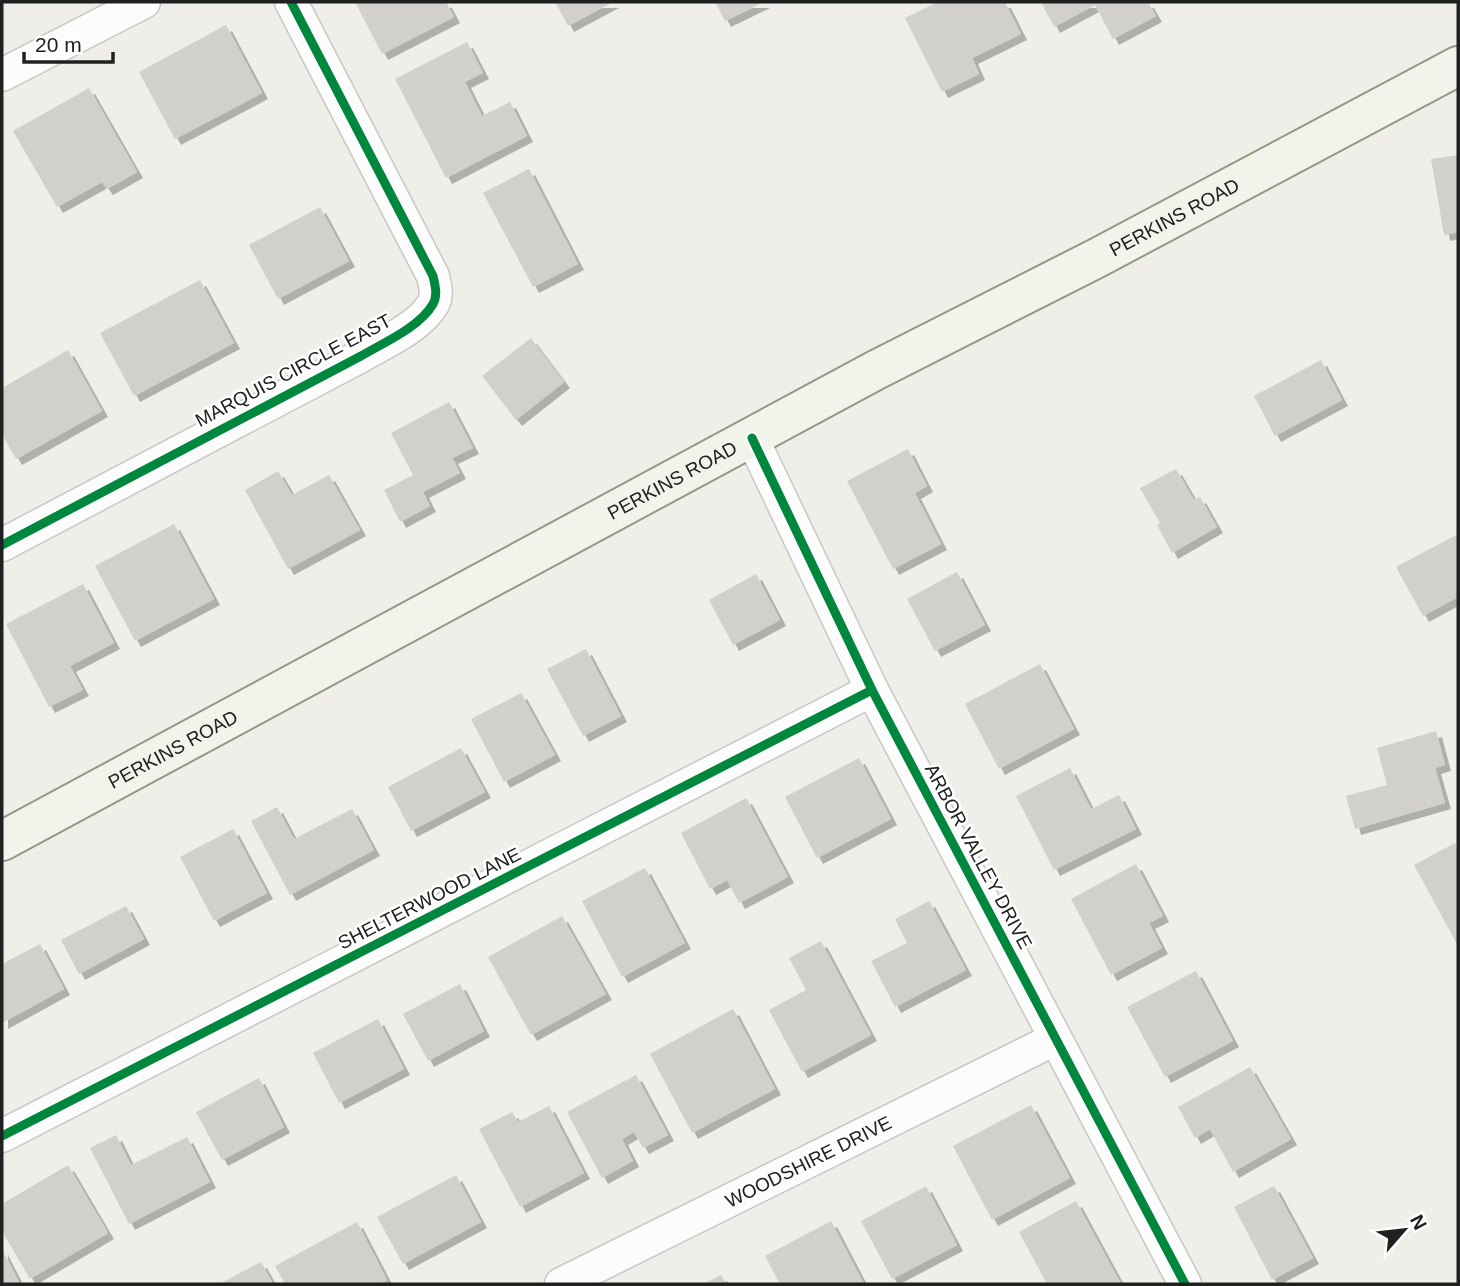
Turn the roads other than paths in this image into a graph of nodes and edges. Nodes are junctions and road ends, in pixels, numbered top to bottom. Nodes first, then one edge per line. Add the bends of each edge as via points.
1 (144, 2) edge
2 (291, 2) edge
3 (1458, 66) edge
4 (2, 75) edge
5 (752, 438) junction
6 (2, 545) edge
7 (872, 690) junction
8 (2, 841) edge
9 (1055, 1039) junction
10 (2, 1136) edge
11 (561, 1284) edge
12 (1185, 1284) edge

1 - 4 street
2 - 6 street, MARQUIS CIRCLE EAST via 433,276 433,303 413,325 361,356
3 - 5 main road, PERKINS ROAD
5 - 7 street, ARBOR VALLEY DRIVE
5 - 8 main road, PERKINS ROAD
7 - 9 street, ARBOR VALLEY DRIVE
7 - 10 street, SHELTERWOOD LANE
9 - 11 street, WOODSHIRE DRIVE
9 - 12 street, ARBOR VALLEY DRIVE

